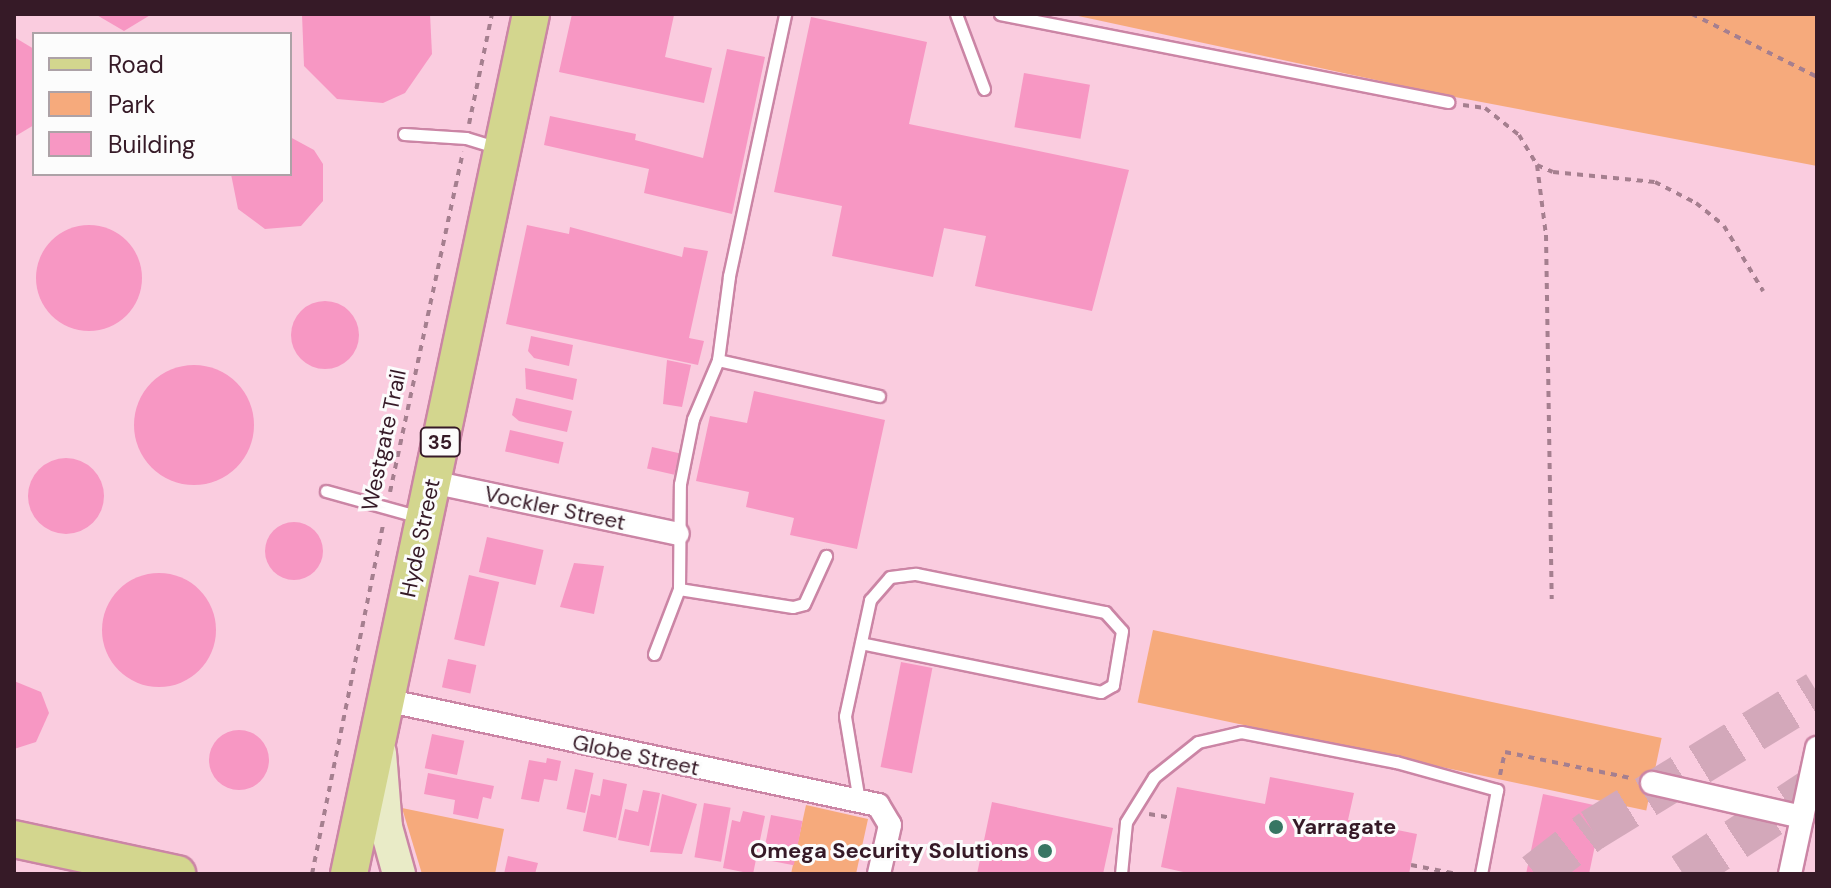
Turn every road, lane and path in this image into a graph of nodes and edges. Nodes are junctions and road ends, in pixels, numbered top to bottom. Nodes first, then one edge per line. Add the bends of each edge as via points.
1 (492, 14) edge
2 (531, 14) edge
3 (785, 14) edge
4 (956, 14) edge
5 (1000, 14) edge
6 (1692, 14) edge
7 (1817, 77) edge
8 (984, 89) dead end
9 (1448, 102) joint
10 (404, 134) dead end
11 (466, 138) junction
12 (502, 150) junction
13 (1537, 165) junction
14 (1763, 291) dead end
15 (718, 360) junction
16 (879, 396) dead end
17 (432, 482) junction
18 (326, 491) dead end
19 (386, 510) junction
20 (424, 517) junction
21 (678, 534) junction
22 (826, 556) dead end
23 (679, 589) junction
24 (1552, 599) dead end
25 (861, 643) junction
26 (654, 654) dead end
27 (382, 717) junction
28 (1817, 748) edge
29 (1652, 783) joint
30 (1497, 790) junction
31 (860, 801) junction
32 (1802, 817) junction
33 (14, 839) edge
34 (1411, 865) dead end
35 (177, 874) edge
36 (312, 874) edge
37 (349, 874) edge
38 (399, 874) edge
39 (879, 874) edge
40 (1121, 874) edge
41 (1457, 874) edge
42 (1481, 874) edge
43 (1790, 874) edge

1 - 11 path, Westgate Trail
2 - 12 main road, Hyde Street / 35
3 - 15 lane via 729,276
4 - 8 lane
5 - 9 lane
6 - 7 path
9 - 13 path via 1485,108 1519,135
10 - 11 lane
11 - 12 lane
11 - 19 path, Westgate Trail
12 - 17 main road, Hyde Street / 35
13 - 14 path via 1553,172 1655,182 1696,203 1724,226
13 - 24 path via 1546,235
15 - 16 lane
15 - 21 lane via 693,419
17 - 20 main road, Hyde Street / 35
17 - 21 street, Vockler Street
18 - 19 lane
19 - 20 lane
19 - 36 path, Westgate Trail
20 - 27 main road, Hyde Street / 35
21 - 23 lane
22 - 23 lane via 804,604 793,607
23 - 26 lane
25 - 25 lane via 1101,692 1113,685 1122,631 1105,612 907,572 874,590
25 - 31 lane via 845,716
27 - 31 street, Globe Street
27 - 37 main road, Hyde Street / 35
27 - 38 main road via 386,827
28 - 32 street
29 - 30 path via 1505,752
29 - 32 street
30 - 40 lane via 1257,734 1213,736 1168,764 1135,802 1122,837
30 - 42 lane
31 - 39 street, Globe Street via 886,811 890,825
32 - 43 street
33 - 35 main road
34 - 41 path

